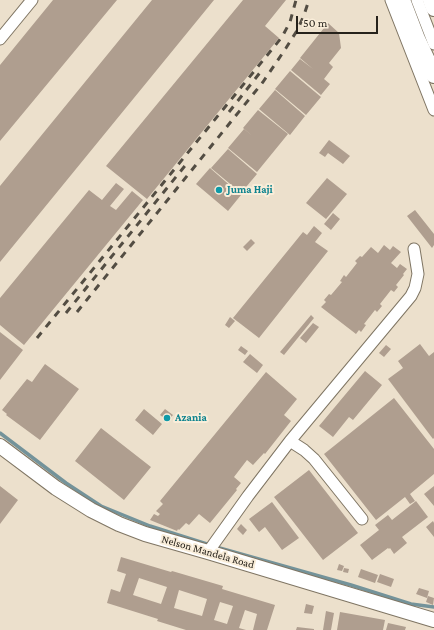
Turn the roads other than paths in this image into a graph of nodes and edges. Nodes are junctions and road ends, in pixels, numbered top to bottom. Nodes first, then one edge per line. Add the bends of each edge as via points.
1 (32, 0) edge
2 (391, 0) edge
3 (402, 0) edge
4 (417, 0) edge
5 (431, 0) edge
6 (434, 8) edge
7 (0, 39) edge
8 (434, 44) edge
9 (434, 75) edge
10 (434, 110) edge
11 (414, 249) dead end
12 (290, 441) junction
13 (0, 446) edge
14 (362, 519) dead end
15 (208, 552) junction
16 (434, 620) edge

1 - 7 street
2 - 10 street
3 - 9 highway
4 - 8 street
5 - 6 highway
11 - 12 street via 418,274 411,296
12 - 14 street via 314,459
12 - 15 street
13 - 15 main road, Nelson Mandela Road via 56,488 91,510 145,534
15 - 16 main road, Nelson Mandela Road

